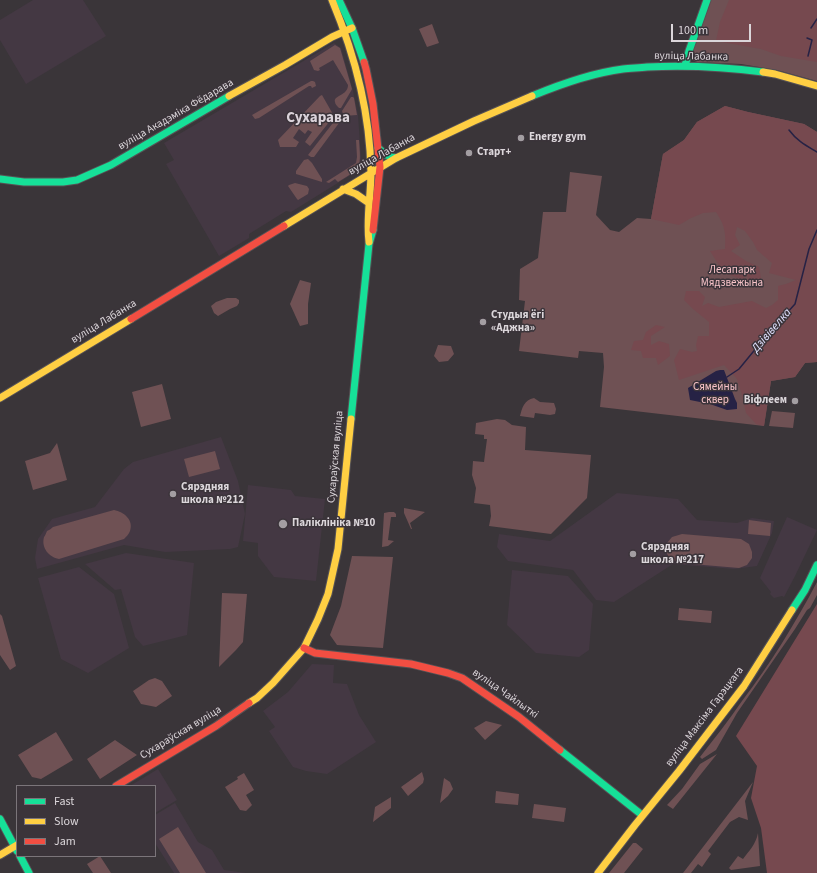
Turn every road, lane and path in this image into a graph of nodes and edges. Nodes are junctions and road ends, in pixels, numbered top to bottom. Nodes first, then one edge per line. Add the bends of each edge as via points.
1 (332, 0) edge
2 (339, 0) edge
3 (707, 0) edge
4 (352, 28) junction
5 (344, 31) junction
6 (685, 66) junction
7 (817, 86) edge
8 (378, 146) junction
9 (396, 158) junction
10 (380, 167) junction
11 (371, 173) junction
12 (0, 179) edge
13 (343, 189) junction
14 (369, 202) junction
15 (369, 244) junction
16 (0, 398) edge
17 (817, 565) edge
18 (304, 648) junction
19 (118, 785) edge
20 (642, 815) junction
21 (0, 819) edge
22 (16, 847) edge
23 (0, 855) edge
24 (21, 857) edge
25 (29, 873) edge
26 (598, 873) edge

1 - 5 main road, Сухараўская вуліца
2 - 4 main road, Сухараўская вуліца
3 - 6 main road
4 - 5 main road, вуліца Акадэміка Фёдарава
4 - 8 main road, Сухараўская вуліца via 371,90
5 - 11 main road, Сухараўская вуліца via 362,92
5 - 12 main road, вуліца Акадэміка Фёдарава via 111,166 77,180 63,182
6 - 7 main road, вуліца Лабанка via 775,74
6 - 9 main road, вуліца Лабанка via 623,69 589,76 545,91
8 - 9 main road via 386,156
8 - 10 main road, Сухараўская вуліца
9 - 10 main road, вуліца Лабанка
10 - 11 main road, вуліца Лабанка
10 - 15 main road, Сухараўская вуліца via 374,226
11 - 13 main road, вуліца Лабанка
11 - 14 main road, Сухараўская вуліца
13 - 14 main road
13 - 16 main road, вуліца Лабанка
14 - 15 main road, Сухараўская вуліца
15 - 18 main road, Сухараўская вуліца via 338,549 326,602
17 - 20 main road, вуліца Максіма Гарэцкага via 805,590 744,686
18 - 19 main road, Сухараўская вуліца via 257,698 216,726
18 - 20 main road, вуліца Чайлыткі via 315,653 411,664 462,678 519,717
20 - 26 main road, вуліца Максіма Гарэцкага
21 - 22 main road
22 - 23 main road
24 - 25 main road

